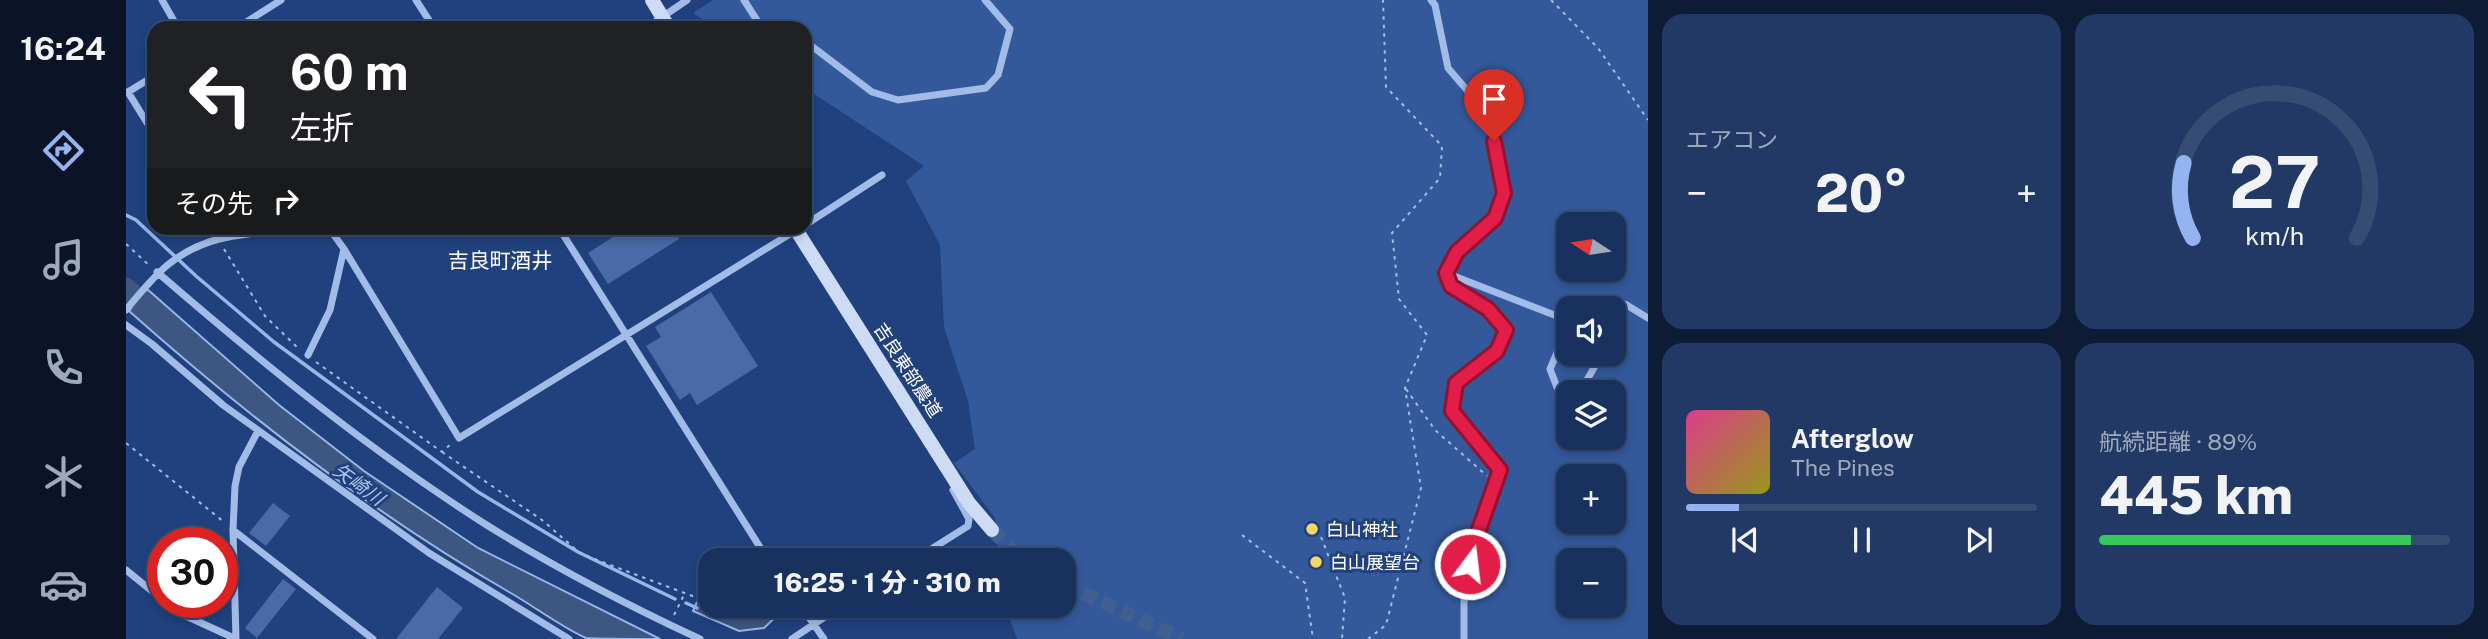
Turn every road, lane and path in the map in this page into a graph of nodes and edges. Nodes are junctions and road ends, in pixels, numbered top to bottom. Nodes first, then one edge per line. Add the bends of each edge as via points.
1 (162, 0) edge
2 (281, 0) edge
3 (416, 0) edge
4 (652, 0) edge
5 (687, 0) edge
6 (744, 0) edge
7 (985, 0) edge
8 (1383, 0) edge
9 (1431, 0) edge
10 (1550, 0) edge
11 (174, 21) edge
12 (247, 21) edge
13 (430, 21) edge
14 (665, 21) edge
15 (668, 21) edge
16 (757, 21) edge
17 (812, 45) edge
18 (147, 80) edge
19 (1648, 120) edge
20 (147, 123) edge
21 (882, 175) dead end
22 (812, 220) edge
23 (216, 235) edge
24 (242, 235) edge
25 (334, 235) edge
26 (563, 235) edge
27 (788, 235) edge
28 (803, 235) edge
29 (219, 239) junction
30 (126, 244) edge
31 (344, 249) junction
32 (157, 272) junction
33 (1446, 273) junction
34 (1626, 305) edge
35 (126, 310) edge
36 (1648, 318) edge
37 (126, 325) edge
38 (626, 334) junction
39 (308, 355) junction
40 (1556, 385) edge
41 (1405, 388) junction
42 (258, 431) junction
43 (459, 438) junction
44 (126, 443) edge
45 (442, 452) junction
46 (951, 473) junction
47 (1497, 485) junction
48 (229, 527) edge
49 (233, 527) edge
50 (992, 530) tunnel mouth
51 (238, 534) edge
52 (1242, 535) dead end
53 (1321, 537) dead end
54 (760, 548) edge
55 (933, 548) edge
56 (126, 570) edge
57 (147, 587) edge
58 (684, 594) junction
59 (698, 595) edge
60 (190, 618) edge
61 (235, 618) edge
62 (811, 618) edge
63 (821, 618) edge
64 (814, 622) junction
65 (670, 625) junction
66 (236, 639) edge
67 (373, 639) edge
68 (569, 639) edge
69 (700, 639) edge
70 (793, 639) edge
71 (824, 639) edge
72 (1313, 639) edge
73 (1342, 639) edge
74 (1368, 639) edge
75 (1464, 639) edge

1 - 11 street
2 - 12 street
3 - 13 street
4 - 14 street
5 - 15 street
6 - 16 street
7 - 17 street via 1010,29 998,75 986,88 898,100 872,92
8 - 41 path via 1386,87 1442,146 1440,178 1392,233 1399,299 1427,335
9 - 33 street via 1448,68 1489,116 1504,193 1495,218 1457,252
10 - 19 path via 1598,48
18 - 20 street via 128,92
21 - 22 street
23 - 29 street
24 - 29 street
25 - 31 street
26 - 38 street
27 - 38 street
28 - 46 street, 吉良東部農道
29 - 32 street via 187,251
29 - 39 path via 265,316
30 - 32 path
31 - 39 street via 330,310
31 - 43 street
32 - 35 street
32 - 65 street via 346,427 474,516
33 - 40 street via 1557,316 1565,334 1550,369
33 - 47 street via 1451,286 1488,309 1506,330 1497,351 1456,383 1452,411 1500,470
34 - 36 street
37 - 42 street
38 - 43 street
38 - 54 street
39 - 45 path
41 - 47 path via 1435,430
41 - 74 path via 1421,488 1386,625
42 - 49 street via 239,467
42 - 68 street via 429,553
43 - 45 path
44 - 48 path
45 - 58 path via 542,520 581,554
46 - 50 street, 吉良東部農道
46 - 55 street via 950,484 969,519 968,526
47 - 75 street via 1476,538 1464,589
51 - 67 street
52 - 72 path via 1306,583
53 - 73 path via 1345,598
56 - 57 street
58 - 59 path
58 - 65 path
60 - 66 street
61 - 66 street
62 - 64 street
63 - 64 street
64 - 70 street
64 - 71 street
65 - 69 street

